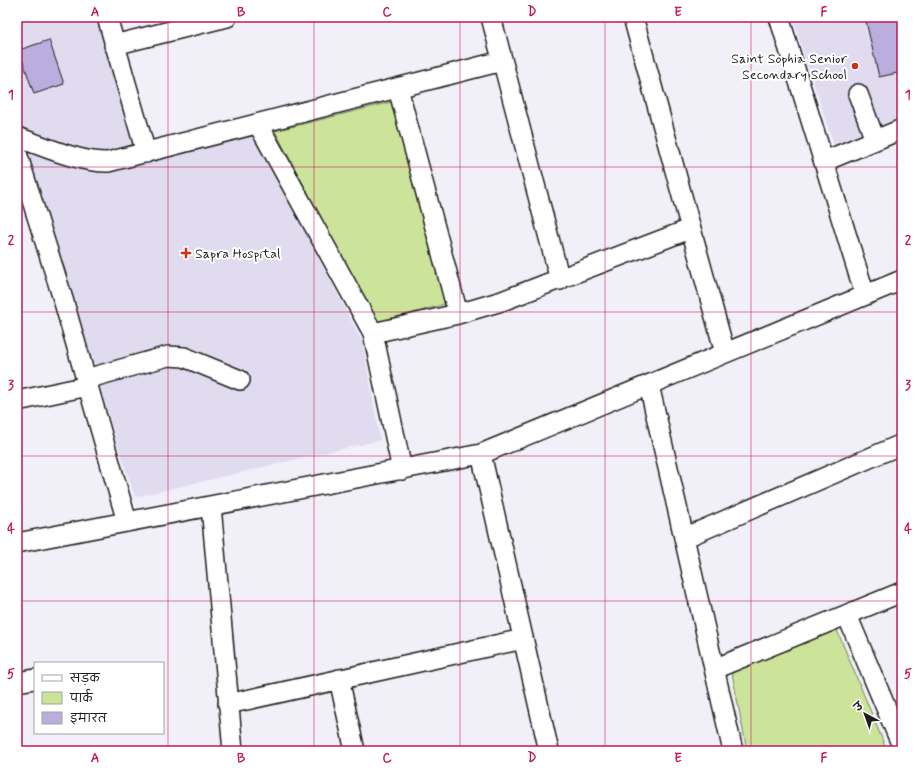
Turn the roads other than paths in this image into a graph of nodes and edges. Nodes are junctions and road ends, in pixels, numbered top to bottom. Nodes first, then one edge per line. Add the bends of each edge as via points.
1 (107, 17) edge
2 (227, 17) edge
3 (491, 17) edge
4 (633, 17) edge
5 (780, 17) edge
6 (114, 45) junction
7 (502, 61) junction
8 (398, 88) junction
9 (858, 94) dead end
10 (258, 124) junction
11 (902, 129) edge
12 (17, 136) edge
13 (875, 140) junction
14 (17, 153) edge
15 (146, 153) junction
16 (825, 161) junction
17 (690, 228) junction
18 (560, 280) junction
19 (902, 280) edge
20 (865, 295) junction
21 (458, 314) junction
22 (373, 333) junction
23 (725, 354) junction
24 (240, 380) dead end
25 (87, 382) junction
26 (650, 385) junction
27 (17, 401) edge
28 (902, 444) edge
29 (481, 454) junction
30 (402, 470) junction
31 (211, 506) junction
32 (127, 522) junction
33 (684, 538) junction
34 (17, 543) edge
35 (902, 592) edge
36 (847, 615) junction
37 (523, 639) junction
38 (714, 669) junction
39 (34, 679) edge
40 (339, 680) junction
41 (17, 682) edge
42 (228, 704) junction
43 (902, 746) edge
44 (233, 751) edge
45 (356, 751) edge
46 (549, 751) edge
47 (733, 751) edge

1 - 6 street
2 - 6 street
3 - 7 street
4 - 17 street
5 - 16 street
6 - 15 street
7 - 8 street
7 - 18 street
8 - 10 street
8 - 21 street
9 - 13 street
10 - 15 street
10 - 22 street
11 - 13 street
12 - 15 street via 93,162 108,162
13 - 16 street
14 - 25 street
16 - 20 street
17 - 18 street
17 - 23 street
18 - 21 street
19 - 20 street
20 - 23 street
21 - 22 street
22 - 30 street
23 - 26 street
24 - 25 street via 184,357 168,356
25 - 27 street
25 - 32 street
26 - 29 street
26 - 33 street
28 - 33 street
29 - 30 street
29 - 37 street
30 - 31 street
31 - 32 street
31 - 42 street
32 - 34 street
33 - 38 street
35 - 36 street
36 - 38 street
36 - 43 street
37 - 40 street
37 - 46 street
38 - 47 street
39 - 41 street
40 - 42 street
40 - 45 street
42 - 44 street

